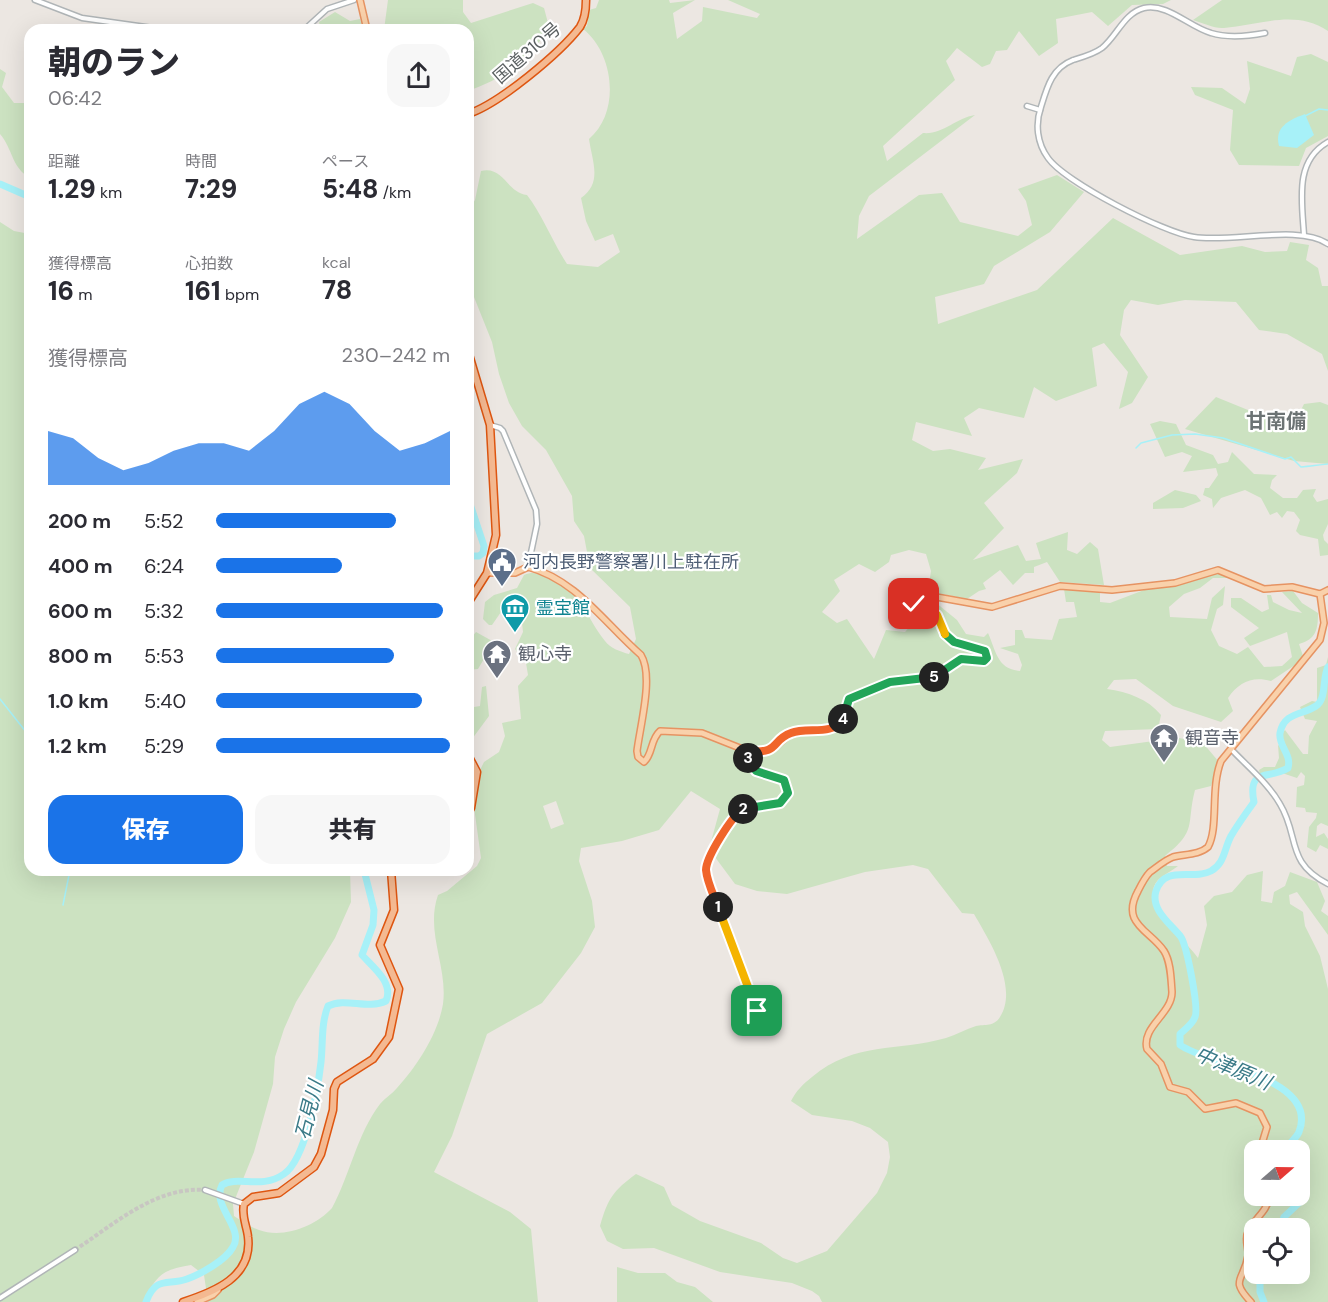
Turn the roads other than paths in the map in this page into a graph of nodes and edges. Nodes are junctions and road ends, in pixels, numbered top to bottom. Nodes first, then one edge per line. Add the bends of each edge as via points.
1 (35, 0) edge
2 (354, 0) edge
3 (360, 0) edge
4 (586, 0) edge
5 (124, 24) edge
6 (311, 24) edge
7 (366, 24) edge
8 (1265, 33) dead end
9 (1028, 106) dead end
10 (1040, 110) junction
11 (474, 112) edge
12 (1328, 142) edge
13 (1304, 235) junction
14 (1328, 244) edge
15 (474, 371) edge
16 (490, 425) junction
17 (528, 567) junction
18 (487, 573) junction
19 (1328, 590) edge
20 (474, 594) edge
21 (1320, 594) junction
22 (1231, 749) junction
23 (750, 751) junction
24 (474, 767) edge
25 (474, 790) edge
26 (391, 876) edge
27 (1328, 884) edge
28 (764, 1030) dead end
29 (1263, 1140) edge
30 (206, 1190) tunnel mouth
31 (244, 1204) junction
32 (1266, 1206) edge
33 (75, 1250) tunnel mouth
34 (218, 1290) junction
35 (0, 1298) edge
36 (183, 1302) edge
37 (197, 1302) edge
38 (1251, 1302) edge

1 - 5 street via 82,18
2 - 6 street via 327,9
3 - 7 main road
4 - 11 highway, 国道310号 via 582,25 571,36 504,93
8 - 10 street via 1214,34 1162,9 1140,9 1128,17 1102,48 1057,70
9 - 10 street
10 - 13 street via 1038,137 1053,164 1153,225 1206,239
12 - 13 street via 1311,156 1303,172
13 - 14 street
15 - 16 highway
16 - 17 street via 503,431 536,510
16 - 18 highway via 496,535
17 - 18 main road via 515,573
17 - 23 main road via 548,573 575,591 646,662 648,678 637,751 640,761 647,760 653,739 665,730 714,736
18 - 20 highway
19 - 21 main road
21 - 22 main road via 1324,623 1320,640
21 - 23 main road via 1292,586 1264,589 1218,570 1175,583 1112,590 1060,586 992,607 920,594 914,600 916,609 937,615 949,639 982,650 987,658 964,658 931,678 898,681 864,691 849,699 843,719 835,728 791,733 770,750
22 - 27 street via 1281,806 1297,856 1308,870
22 - 29 main road via 1215,777 1208,847 1169,859 1149,873 1133,899 1132,908 1138,926 1164,951 1169,966 1172,997 1146,1037 1147,1049 1161,1064 1170,1087 1188,1092 1205,1109 1236,1103 1260,1113 1268,1127
23 - 28 street via 752,768 784,780 788,795 780,803 752,806 737,813 710,857 706,871
24 - 25 highway
26 - 31 highway via 394,910 380,945 399,989 389,1036 373,1059 337,1082 333,1110 314,1167 279,1193 253,1197
30 - 31 street
31 - 34 highway via 247,1252 234,1278
32 - 38 main road via 1248,1231 1248,1254 1238,1279 1239,1288
33 - 35 street
34 - 36 highway
34 - 37 main road

